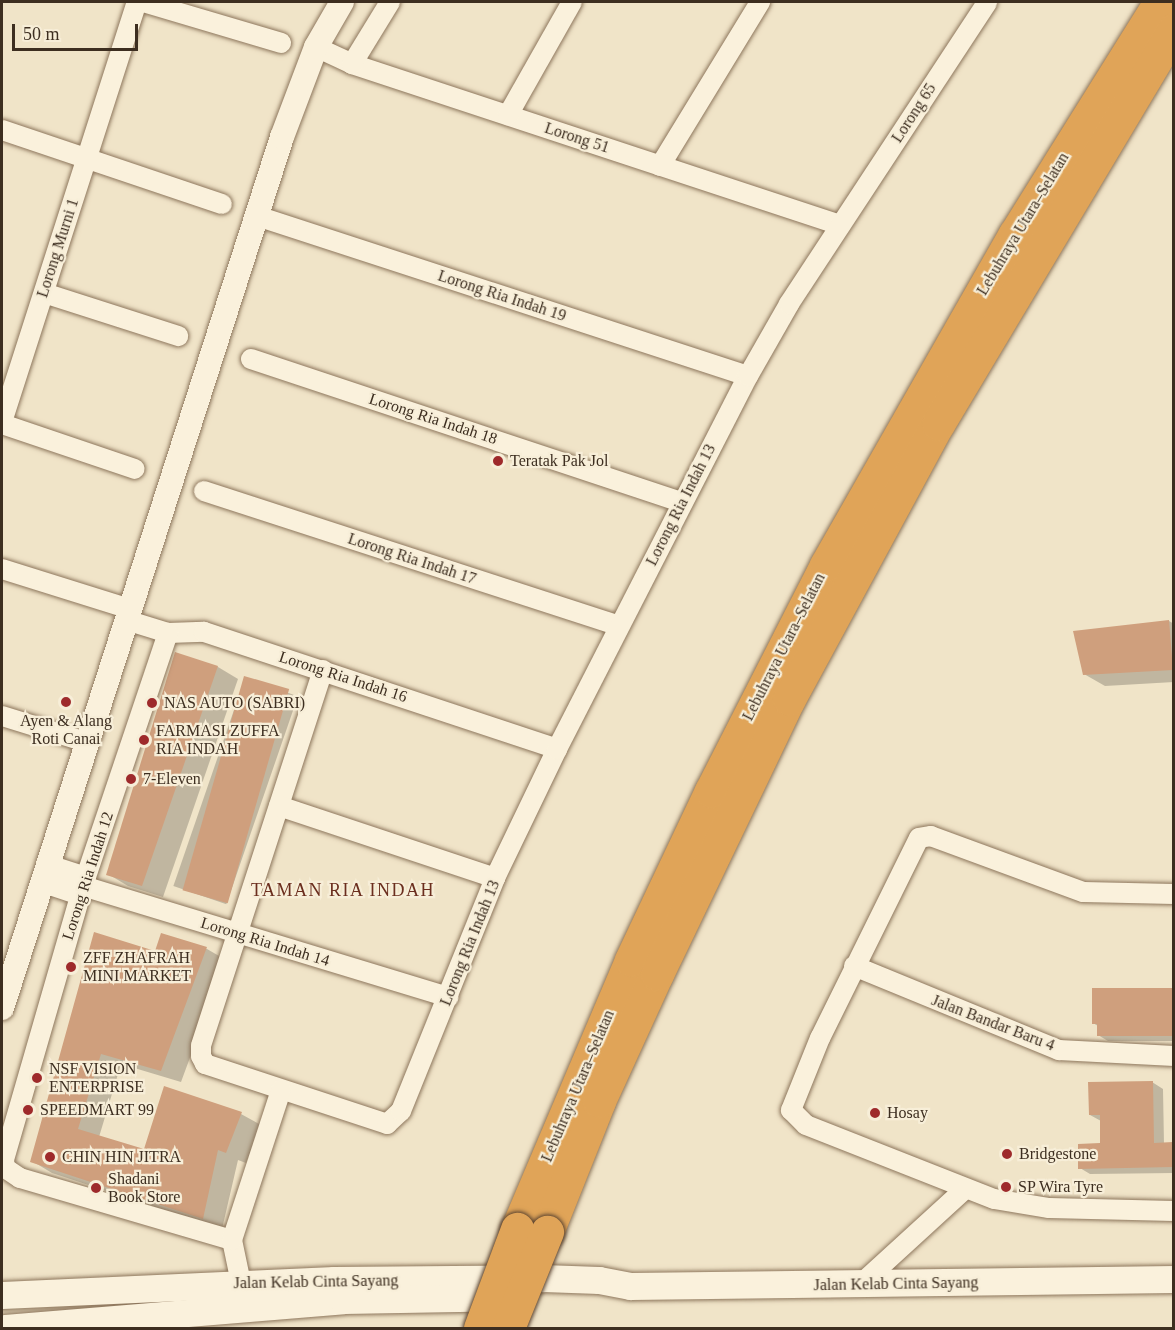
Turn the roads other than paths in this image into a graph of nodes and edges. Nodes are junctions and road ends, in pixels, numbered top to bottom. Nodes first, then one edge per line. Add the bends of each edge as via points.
1 (137, 2) edge
2 (143, 2) edge
3 (342, 2) edge
4 (390, 2) edge
5 (573, 2) edge
6 (760, 2) edge
7 (987, 2) edge
8 (1160, 2) edge
9 (1173, 29) edge
10 (281, 43) dead end
11 (316, 46) junction
12 (352, 64) junction
13 (508, 115) junction
14 (2, 129) edge
15 (86, 159) junction
16 (660, 166) junction
17 (222, 204) dead end
18 (257, 216) junction
19 (840, 225) junction
20 (44, 293) junction
21 (178, 336) dead end
22 (251, 359) dead end
23 (748, 376) junction
24 (2, 423) edge
25 (135, 469) dead end
26 (204, 491) dead end
27 (682, 502) junction
28 (2, 569) edge
29 (128, 614) junction
30 (619, 626) junction
31 (168, 633) junction
32 (323, 670) junction
33 (2, 716) edge
34 (86, 742) junction
35 (557, 749) junction
36 (279, 806) junction
37 (43, 873) junction
38 (495, 878) junction
39 (83, 886) junction
40 (1173, 894) edge
41 (237, 934) junction
42 (854, 966) junction
43 (448, 997) junction
44 (2, 1008) edge
45 (1173, 1056) edge
46 (280, 1090) junction
47 (965, 1189) junction
48 (1173, 1211) edge
49 (532, 1230) junction
50 (232, 1240) junction
51 (1170, 1281) edge
52 (241, 1283) junction
53 (861, 1284) junction
54 (630, 1286) junction
55 (155, 1287) junction
56 (6, 1293) edge
57 (155, 1322) edge
58 (5, 1329) edge
59 (480, 1329) edge
60 (508, 1329) edge

1 - 15 street, Lorong Murni 1
2 - 10 street
3 - 11 street
4 - 12 street
5 - 13 street
6 - 16 street
7 - 19 street, Lorong 65
8 - 49 highway, Lebuhraya Utara–Selatan via 928,383 768,676 631,960
9 - 49 highway, Lebuhraya Utara–Selatan via 938,424 789,699 599,1101
11 - 12 street, Lorong 51
11 - 18 street
12 - 13 street, Lorong 51
13 - 16 street, Lorong 51
14 - 15 street
15 - 17 street
15 - 20 street, Lorong Murni 1
16 - 19 street, Lorong 51
18 - 23 street, Lorong Ria Indah 19
18 - 29 street
19 - 23 street, Lorong Ria Indah 13
20 - 21 street
20 - 24 street, Lorong Murni 1
22 - 27 street, Lorong Ria Indah 18
23 - 27 street, Lorong Ria Indah 13
24 - 25 street
26 - 30 street, Lorong Ria Indah 17
27 - 30 street, Lorong Ria Indah 13
28 - 29 street, Lorong Ria Indah 16
29 - 31 street, Lorong Ria Indah 16
29 - 34 street
30 - 35 street, Lorong Ria Indah 13
31 - 32 street, Lorong Ria Indah 16 via 204,633
31 - 39 street, Lorong Ria Indah 12
32 - 35 street, Lorong Ria Indah 16
32 - 36 street, Lorong Ria Indah 13
33 - 34 street
34 - 37 street
35 - 38 street, Lorong Ria Indah 13
36 - 38 street
36 - 41 street, Lorong Ria Indah 13
37 - 39 street, Lorong Ria Indah 14
37 - 44 street
38 - 43 street, Lorong Ria Indah 13
39 - 41 street, Lorong Ria Indah 14
39 - 50 street, Lorong Ria Indah 12 via 4,1149 5,1168 20,1178
40 - 42 street via 1083,892 931,836 919,838
41 - 43 street, Lorong Ria Indah 14
41 - 46 street, Lorong Ria Indah 13 via 201,1056 205,1064
42 - 45 street, Jalan Bandar Baru 4 via 1059,1050
42 - 47 street via 794,1099 794,1117
43 - 46 street, Lorong Ria Indah 13 via 401,1111 392,1122 378,1123
46 - 50 street
47 - 48 street via 1023,1206
47 - 53 street
49 - 59 highway, Lebuhraya Utara–Selatan, bridge
49 - 60 highway, Lebuhraya Utara–Selatan, bridge
50 - 52 street
51 - 53 main road, Jalan Kelab Cinta Sayang
52 - 54 main road, Jalan Kelab Cinta Sayang via 543,1278 599,1280
52 - 55 main road, Jalan Kelab Cinta Sayang
53 - 54 main road, Jalan Kelab Cinta Sayang
54 - 57 main road, Jalan Kelab Cinta Sayang via 601,1293 344,1300
55 - 56 main road, Jalan Kelab Cinta Sayang
55 - 57 street
57 - 58 main road, Jalan Kelab Cinta Sayang

